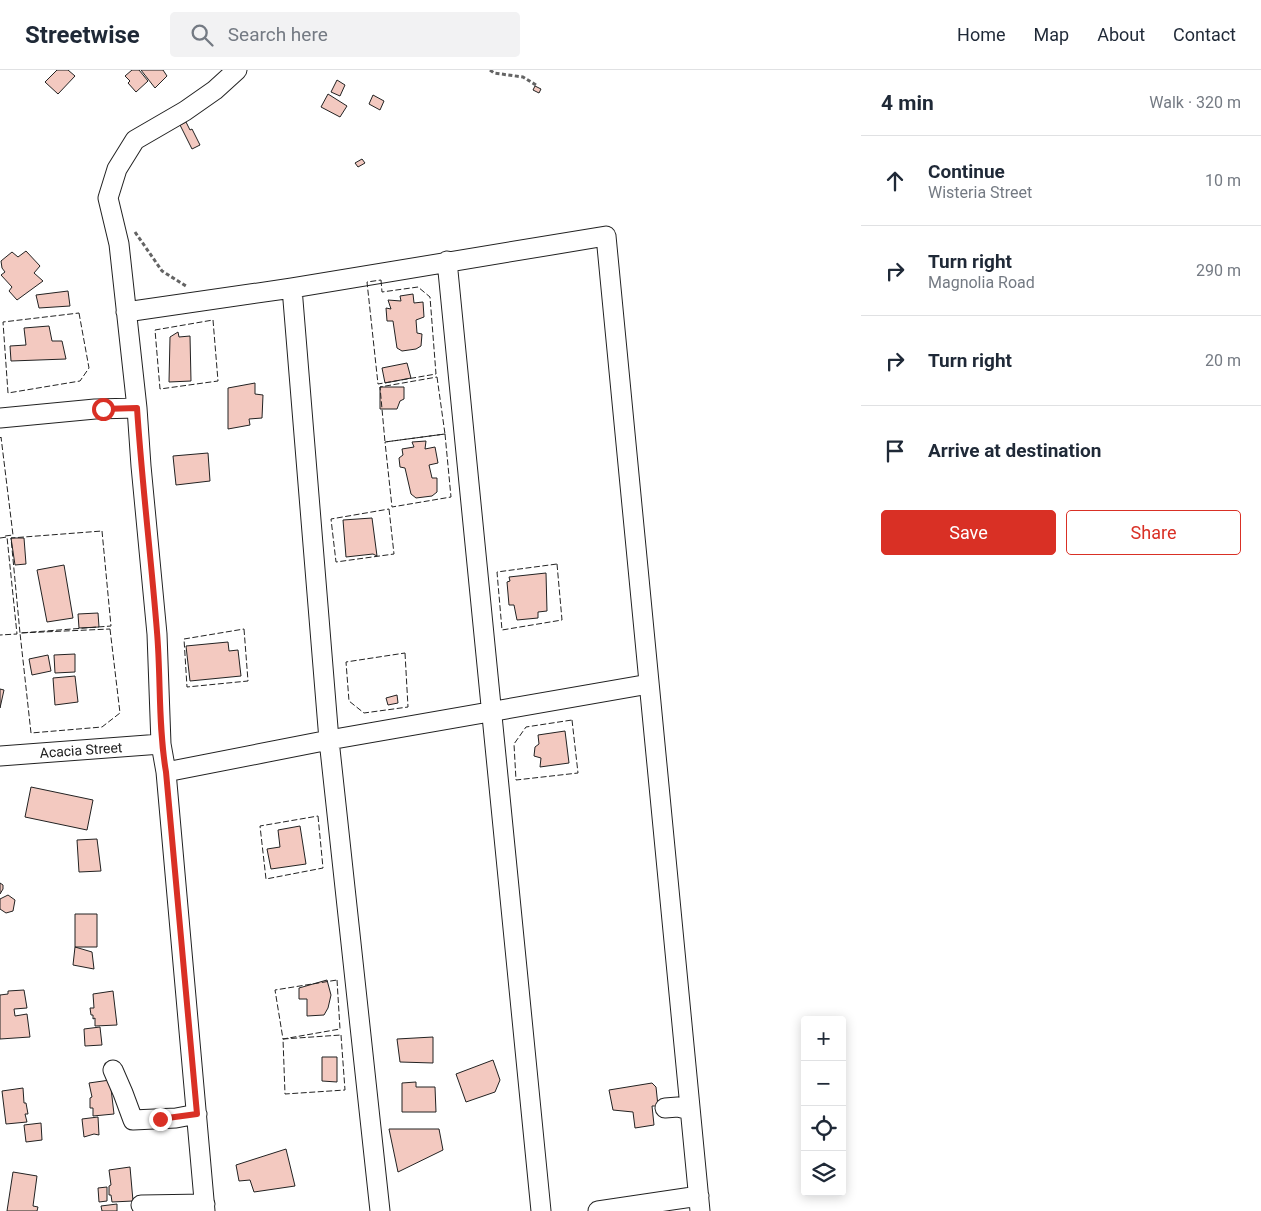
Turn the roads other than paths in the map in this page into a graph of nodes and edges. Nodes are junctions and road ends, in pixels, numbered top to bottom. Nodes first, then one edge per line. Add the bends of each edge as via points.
1 (237, 70) edge
2 (447, 261) junction
3 (292, 288) junction
4 (126, 312) junction
5 (137, 408) junction
6 (0, 418) edge
7 (649, 684) junction
8 (490, 712) junction
9 (329, 740) junction
10 (161, 744) junction
11 (0, 756) edge
12 (166, 772) junction
13 (113, 1070) dead end
14 (665, 1108) dead end
15 (690, 1110) junction
16 (197, 1114) junction
17 (699, 1204) edge
18 (141, 1205) dead end
19 (205, 1208) edge
20 (380, 1211) edge
21 (540, 1211) edge
22 (598, 1211) edge

1 - 4 street via 185,111 135,140 117,169 108,198 119,244
2 - 3 street
2 - 7 street via 606,236
2 - 8 street
3 - 4 street
3 - 9 street
4 - 5 street
5 - 6 street
5 - 10 street via 157,634
7 - 8 street
7 - 15 street
8 - 9 street
8 - 21 street
9 - 12 street
9 - 20 street
10 - 11 street, Acacia Street
10 - 12 street
12 - 16 street
13 - 16 street via 132,1120
14 - 15 street
15 - 17 street
16 - 19 street
17 - 22 street
18 - 19 street

